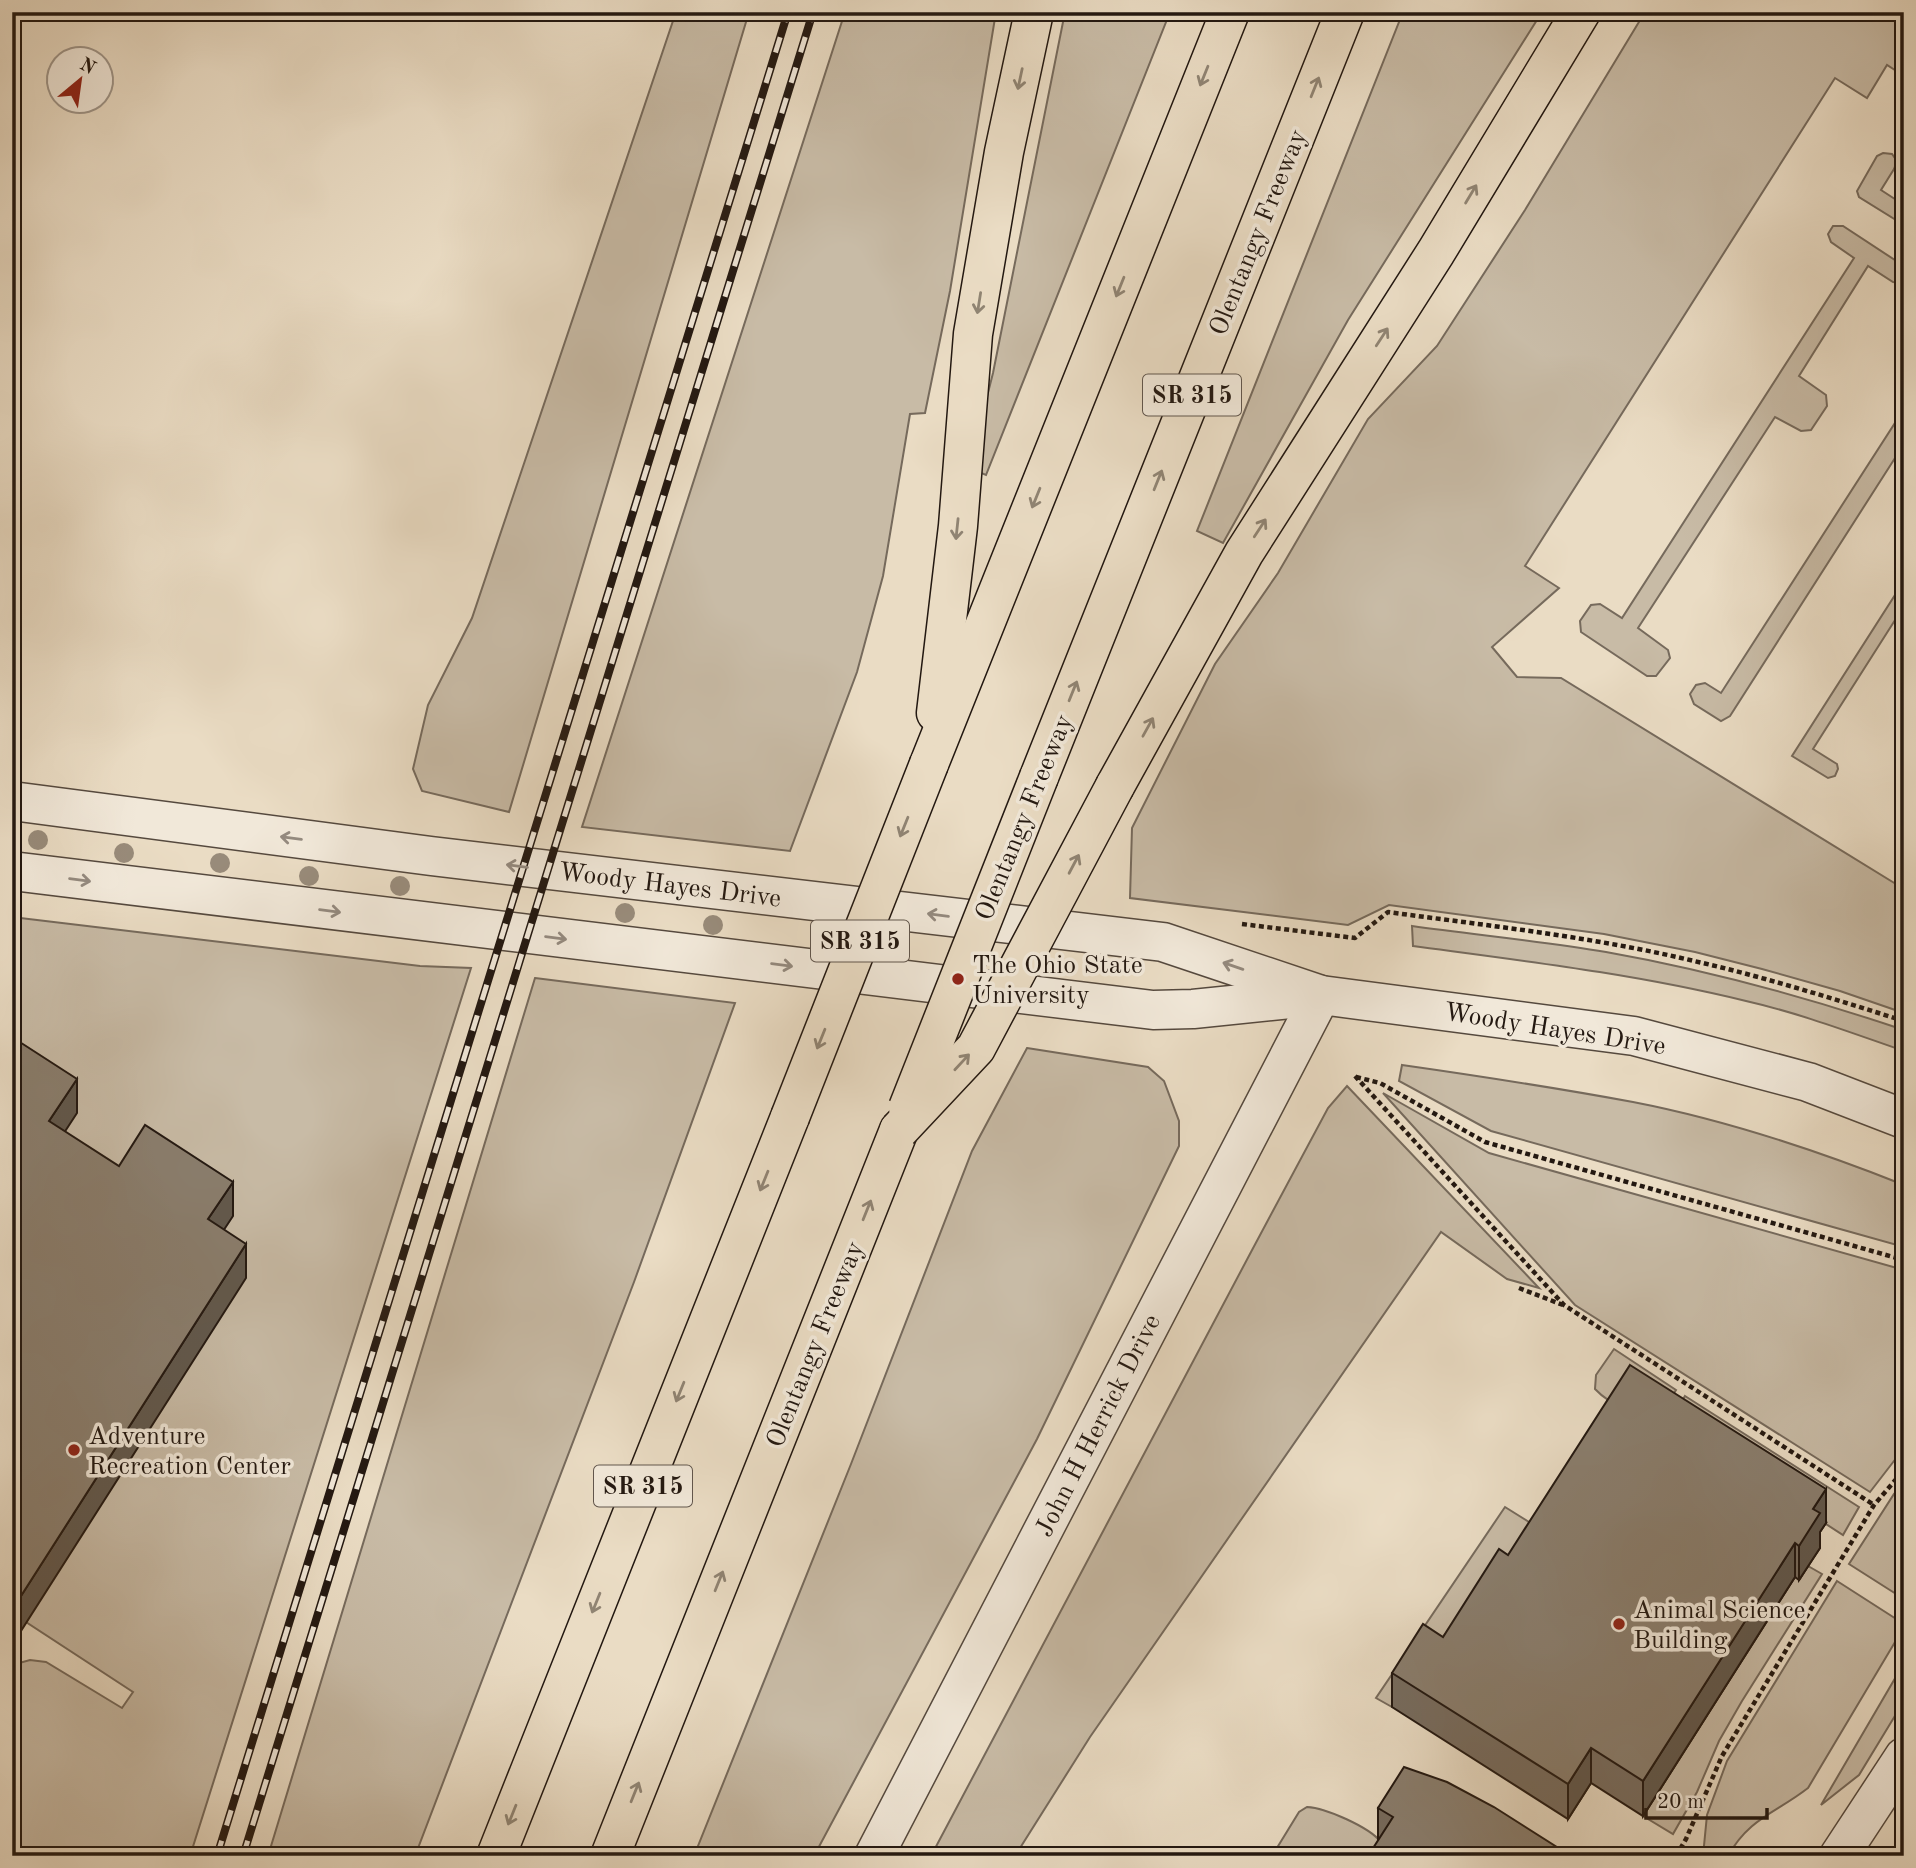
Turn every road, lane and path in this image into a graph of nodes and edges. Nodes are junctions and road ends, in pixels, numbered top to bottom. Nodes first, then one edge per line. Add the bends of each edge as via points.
1 (1034, 12) edge
2 (1230, 12) edge
3 (1345, 12) edge
4 (1581, 12) edge
5 (929, 764) junction
6 (12, 801) edge
7 (12, 871) edge
8 (1321, 995) junction
9 (1904, 1119) edge
10 (899, 1130) junction
11 (1904, 1260) edge
12 (1519, 1288) dead end
13 (1564, 1305) junction
14 (1904, 1470) edge
15 (1874, 1505) junction
16 (1904, 1757) edge
17 (496, 1856) edge
18 (610, 1856) edge
19 (874, 1856) edge
20 (1676, 1856) edge
21 (1839, 1856) edge

1 -> 5 highway via 973,334 958,526
2 -> 5 highway, SR 315
10 -> 3 highway, Olentangy Freeway / SR 315, bridge
10 -> 4 highway, bridge via 976,1048 1244,552 1436,252
5 -> 17 highway, SR 315, bridge
8 -> 6 street, Woody Hayes Drive via 1163,942 431,856
7 -> 8 street, Woody Hayes Drive via 1153,1010
8 - 9 street, Woody Hayes Drive via 1634,1036 1808,1082
8 - 19 street, John H Herrick Drive
18 -> 10 highway, Olentangy Freeway / SR 315
11 - 13 path via 1485,1142 1380,1083 1355,1076
12 - 13 path
13 - 15 path
14 - 15 path
15 - 20 path via 1722,1756
16 - 21 street

